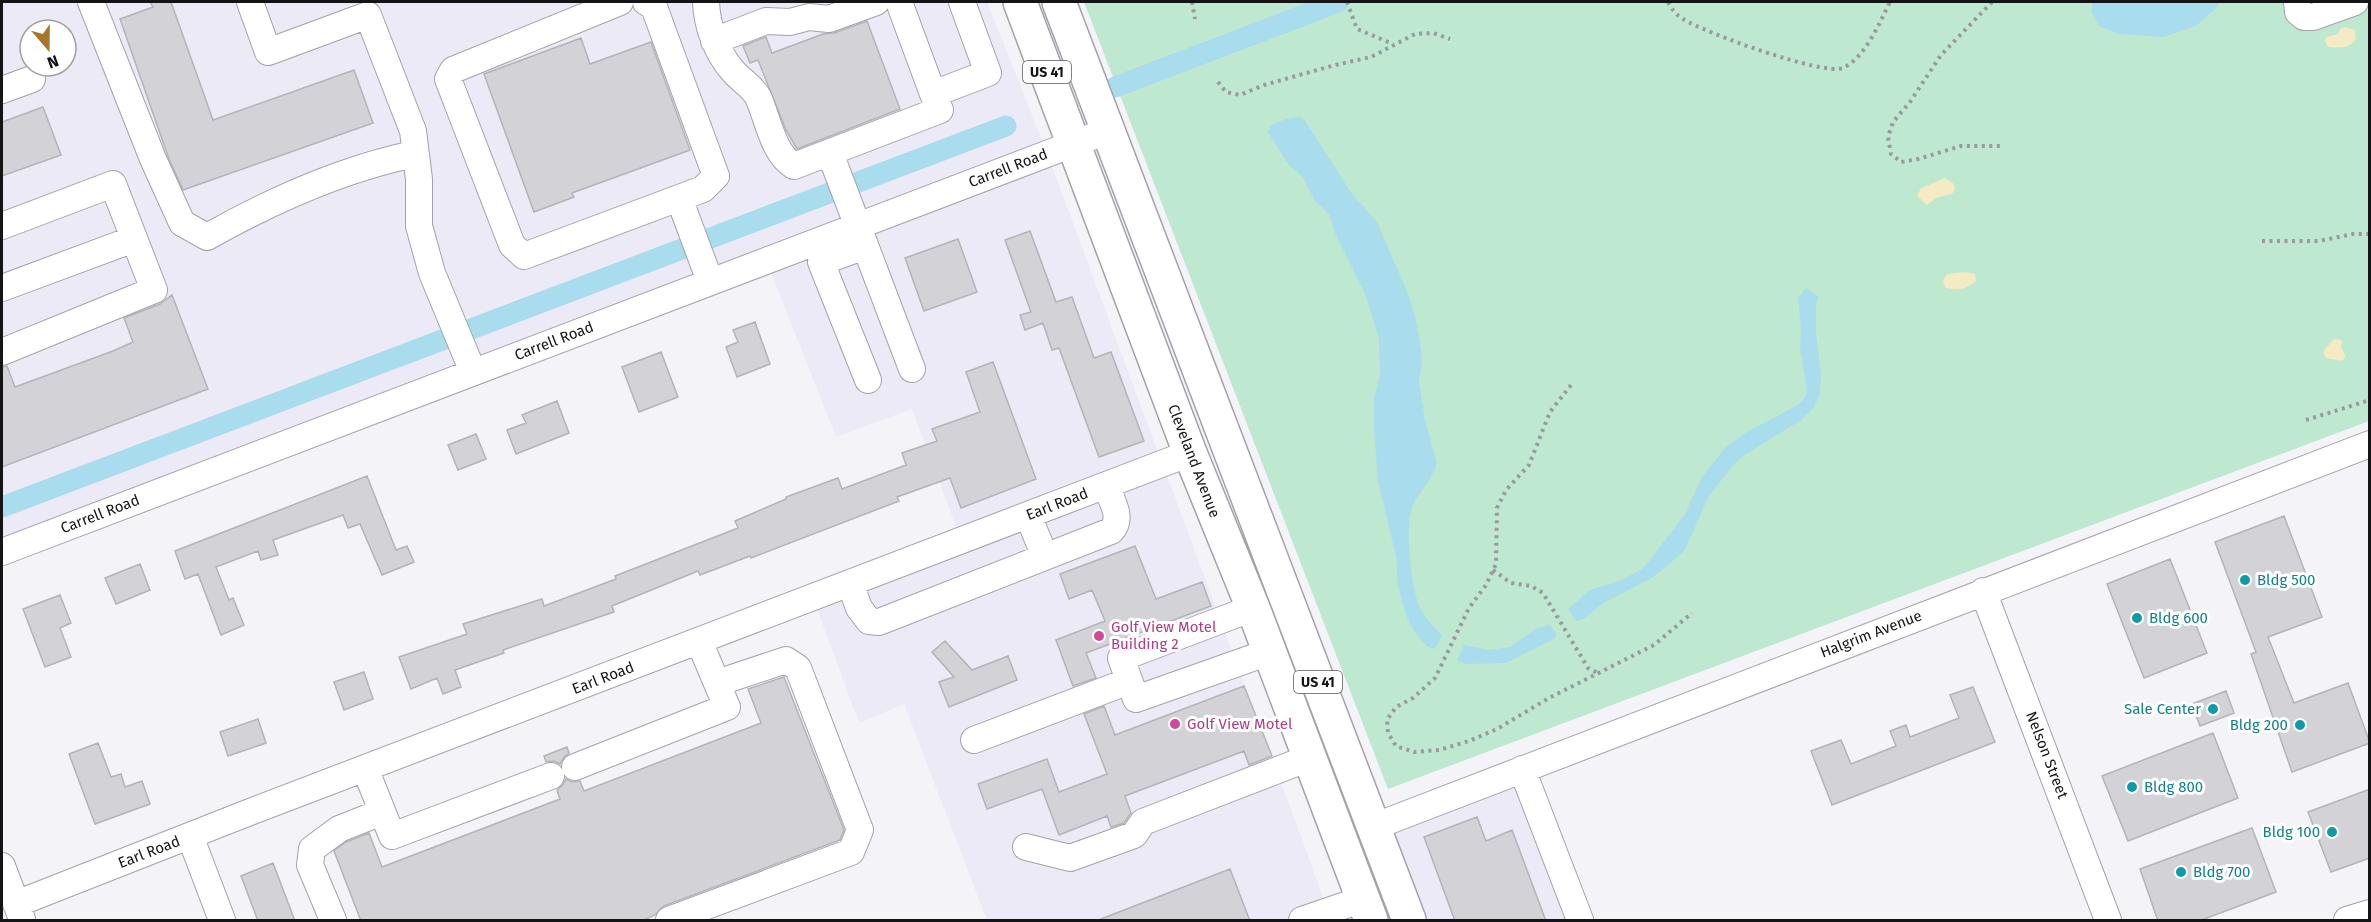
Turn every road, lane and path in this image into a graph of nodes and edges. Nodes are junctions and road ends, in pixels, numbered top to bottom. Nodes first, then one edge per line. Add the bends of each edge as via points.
1 (91, 2) edge
2 (250, 2) edge
3 (620, 2) edge
4 (706, 2) edge
5 (876, 2) edge
6 (899, 2) edge
7 (962, 2) edge
8 (1020, 2) edge
9 (1059, 2) edge
10 (1192, 2) edge
11 (1347, 2) edge
12 (1668, 2) edge
13 (1890, 2) edge
14 (1992, 2) edge
15 (2297, 2) edge
16 (2355, 2) edge
17 (650, 4) edge
18 (1195, 19) dead end
19 (1450, 39) dead end
20 (714, 41) junction
21 (1394, 44) junction
22 (32, 79) dead end
23 (1218, 82) dead end
24 (2, 90) edge
25 (933, 94) junction
26 (1107, 131) junction
27 (1074, 143) junction
28 (2003, 146) dead end
29 (830, 153) junction
30 (414, 154) junction
31 (679, 198) junction
32 (2, 226) edge
33 (2370, 234) edge
34 (861, 236) junction
35 (134, 239) junction
36 (2262, 241) dead end
37 (708, 274) junction
38 (2, 288) edge
39 (2, 352) edge
40 (912, 369) dead end
41 (473, 372) junction
42 (868, 380) dead end
43 (1571, 385) dead end
44 (2370, 400) edge
45 (2306, 420) dead end
46 (2370, 444) edge
47 (1190, 453) junction
48 (1106, 486) junction
49 (1028, 515) junction
50 (2, 552) edge
51 (1045, 558) junction
52 (1493, 570) junction
53 (850, 583) junction
54 (1983, 591) junction
55 (1253, 608) junction
56 (1692, 613) dead end
57 (699, 641) junction
58 (1269, 652) junction
59 (1599, 673) junction
60 (1129, 681) junction
61 (717, 682) junction
62 (974, 740) dead end
63 (1309, 758) junction
64 (365, 768) junction
65 (1522, 769) junction
66 (382, 812) junction
67 (1373, 826) junction
68 (190, 836) junction
69 (1026, 847) dead end
70 (2, 866) edge
71 (1367, 910) edge
72 (19, 912) edge
73 (2370, 913) edge
74 (222, 921) edge
75 (333, 921) edge
76 (669, 921) edge
77 (1302, 921) edge
78 (1409, 921) edge
79 (1580, 921) edge
80 (2108, 921) edge
81 (2347, 921) edge

1 - 30 street via 182,223 207,237 321,182
2 - 30 street via 268,52 368,15 413,131
3 - 31 street via 453,70 448,79 512,245 524,256
4 - 20 street
5 - 20 street via 829,19 766,21
6 - 25 street
7 - 25 street via 988,74
8 - 27 main road, Cleveland Avenue / US 41
9 - 26 main road, US 41
10 - 18 path
11 - 21 path via 1357,29
12 - 13 path via 1683,19 1736,41 1820,68 1841,69 1853,62 1868,42
14 - 28 path via 1941,55 1893,122 1888,137 1891,154 1901,162 1961,146
15 - 16 street via 2298,12 2313,17
17 - 31 street via 716,176 703,189
19 - 21 path via 1433,33 1415,34
20 - 29 street via 733,71 757,95 784,160 794,166
21 - 23 path via 1371,57 1240,94 1226,92
22 - 24 street
25 - 29 street via 940,110
26 - 27 street, Carrell Road
26 - 67 main road, US 41
27 - 34 street, Carrell Road
27 - 47 main road, Cleveland Avenue / US 41
29 - 34 street
30 - 41 street via 419,179 418,226 432,273
31 - 37 street
32 - 35 street via 113,184
33 - 36 path via 2319,241
34 - 37 street, Carrell Road
34 - 40 street
34 - 42 street via 821,262
35 - 38 street
35 - 39 street via 154,290
37 - 41 street, Carrell Road
41 - 50 street, Carrell Road
43 - 52 path via 1550,412 1528,465 1506,490 1497,508
44 - 45 path
46 - 54 street, Halgrim Avenue
47 - 48 street, Earl Road
47 - 55 main road, Cleveland Avenue / US 41
48 - 49 street, Earl Road
48 - 51 street via 1117,525
49 - 51 street
49 - 53 street, Earl Road
51 - 53 street via 879,621 869,621 859,608
52 - 59 path via 1511,583 1531,586 1543,593 1588,668
52 - 59 path via 1468,608 1435,678 1396,707 1387,720 1388,733 1396,746 1414,752 1469,741
53 - 57 street, Earl Road
54 - 65 street, Halgrim Avenue
54 - 80 street, Nelson Street
55 - 58 main road, Cleveland Avenue / US 41
55 - 60 street via 1121,658
56 - 59 path via 1654,645
57 - 61 street
57 - 64 street, Earl Road
58 - 60 street via 1136,699
58 - 63 main road, Cleveland Avenue / US 41
60 - 62 street
61 - 66 street via 727,707 563,771 392,836
61 - 76 street via 786,660 798,668 860,830 851,852
63 - 67 main road via 1334,794
63 - 69 street via 1143,822 1134,835 1070,858
63 - 71 main road, Cleveland Avenue / US 41
64 - 66 street
64 - 68 street, Earl Road
65 - 67 street, Halgrim Avenue
65 - 79 street
66 - 75 street via 339,829 312,849 310,865
67 - 78 main road, US 41
68 - 72 street, Earl Road
68 - 74 street
70 - 72 street
71 - 77 street
73 - 81 street

